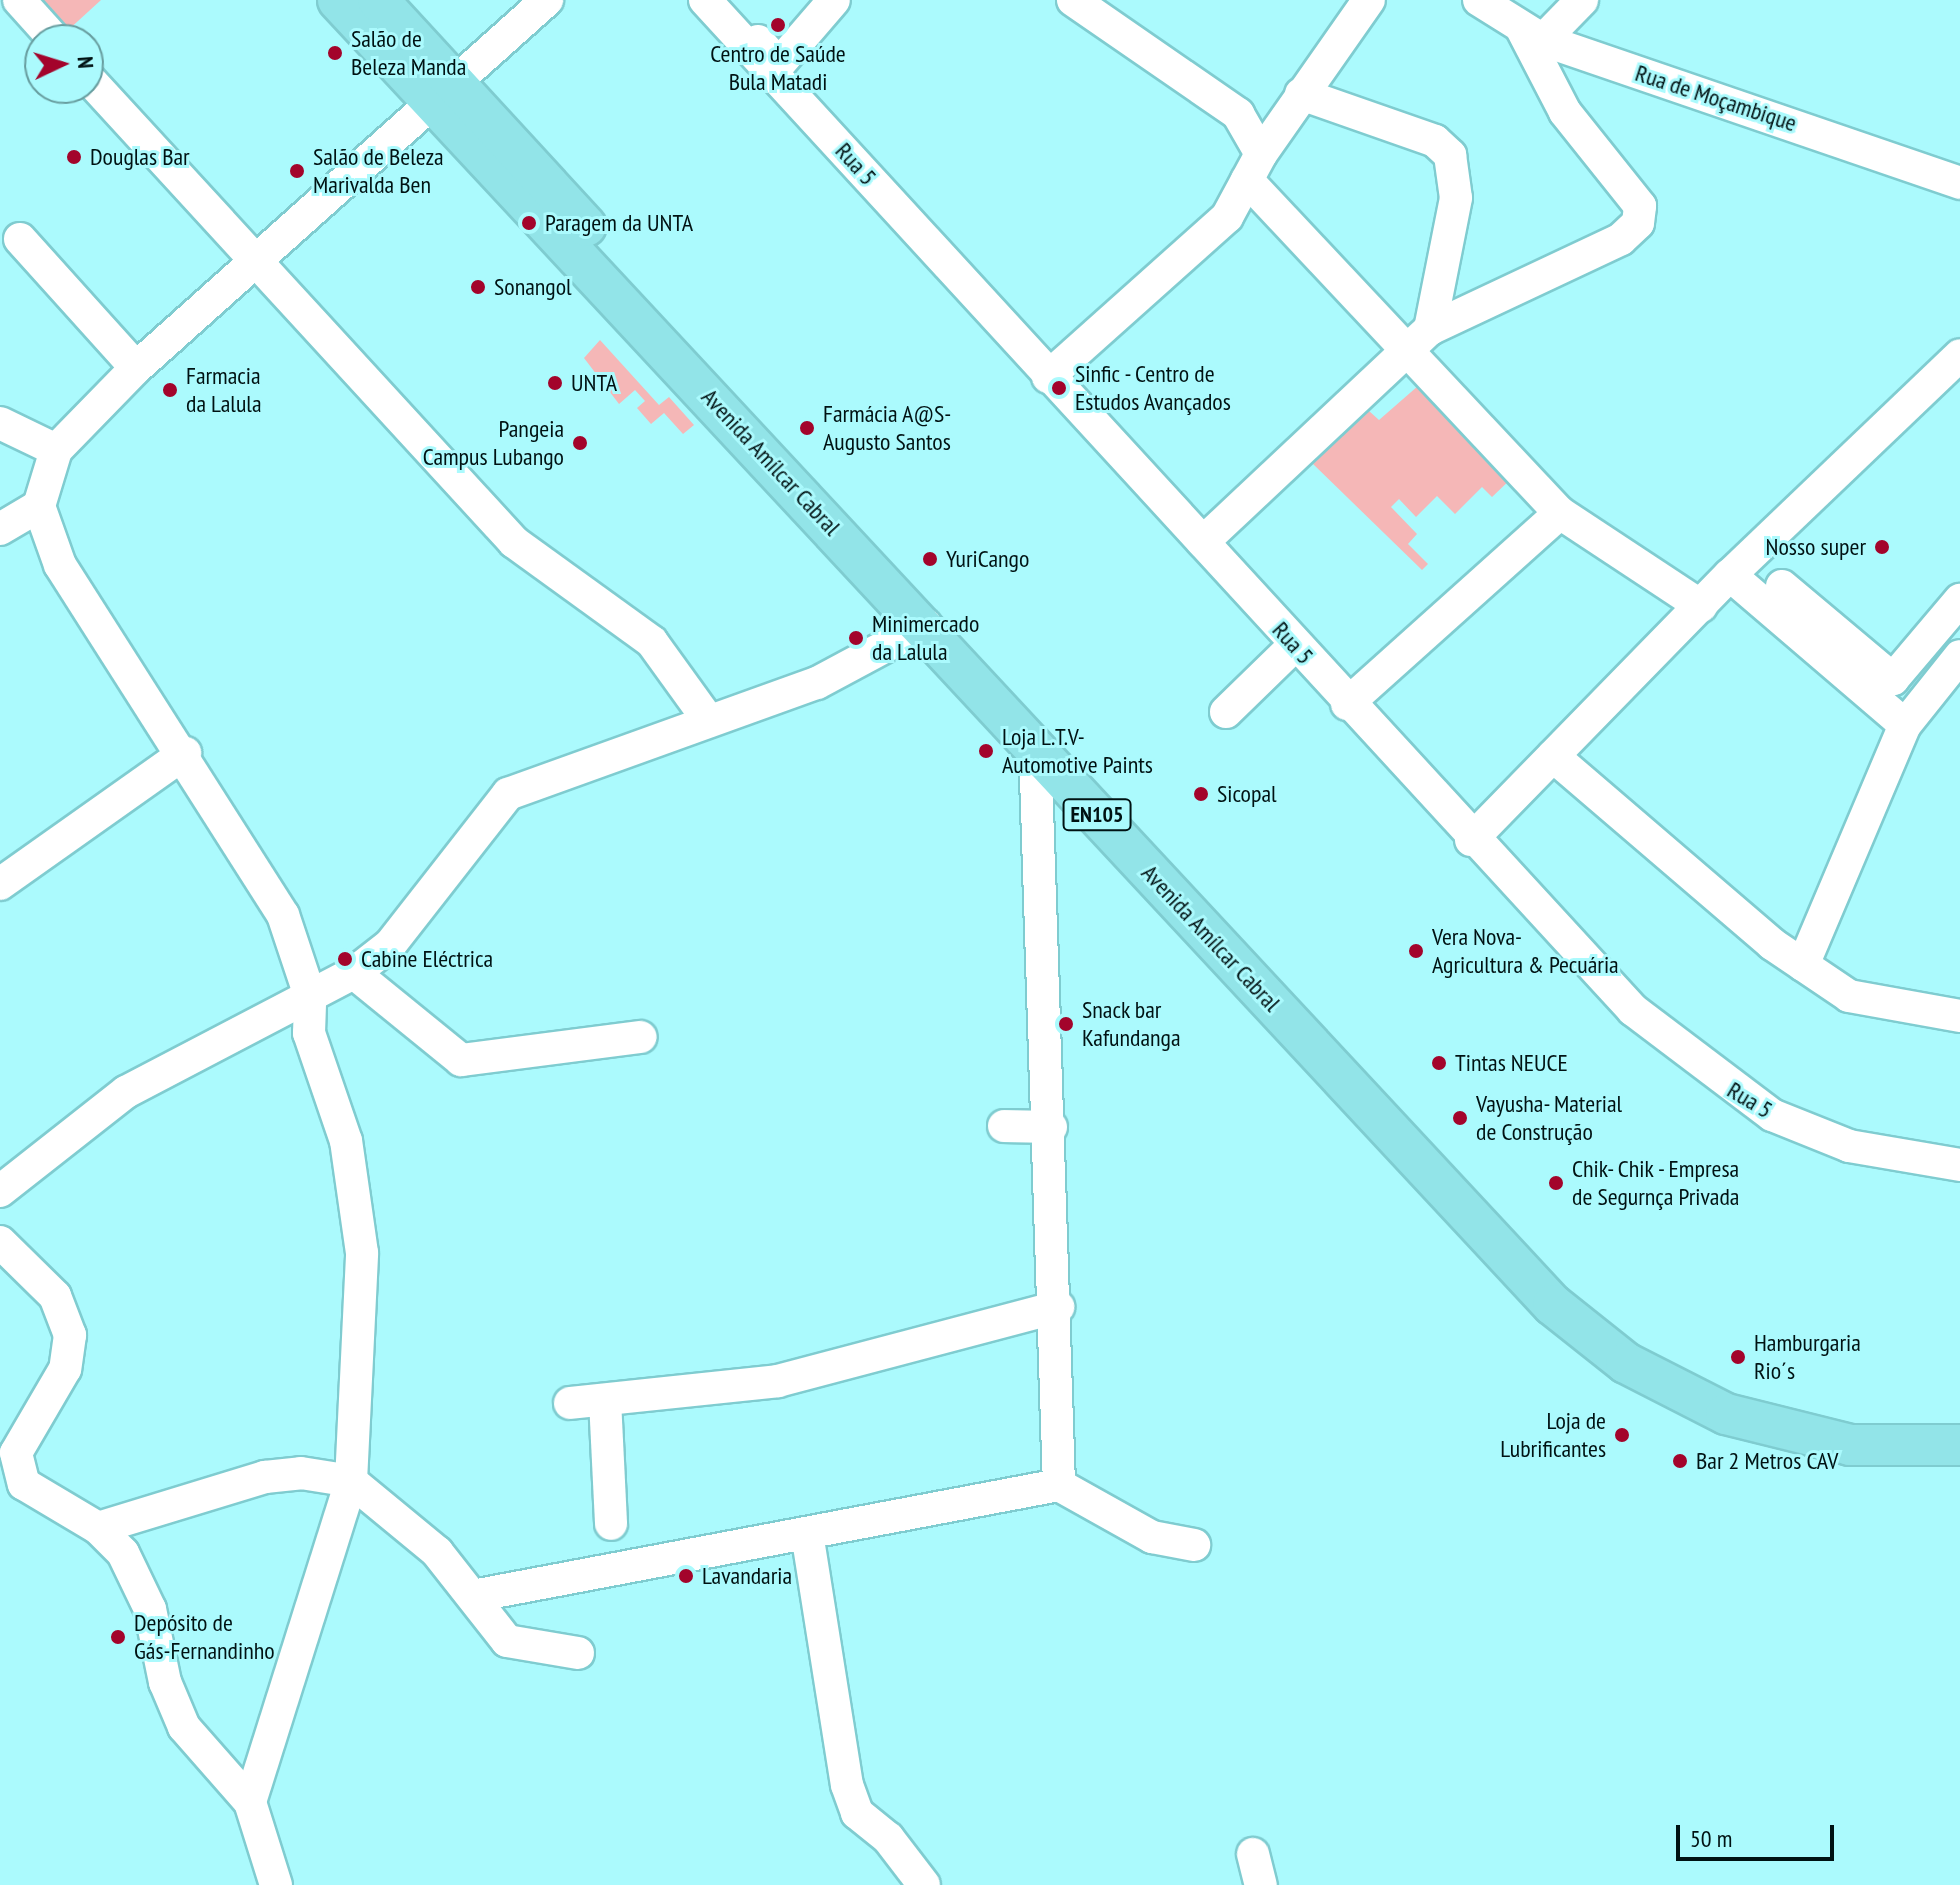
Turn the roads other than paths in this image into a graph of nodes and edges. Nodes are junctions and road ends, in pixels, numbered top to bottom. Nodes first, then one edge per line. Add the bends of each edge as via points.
1 (19, 0) edge
2 (338, 0) edge
3 (378, 0) edge
4 (547, 0) edge
5 (705, 0) edge
6 (720, 0) edge
7 (834, 0) edge
8 (855, 0) edge
9 (1073, 0) edge
10 (1369, 0) edge
11 (1479, 0) edge
12 (1582, 0) edge
13 (41, 24) edge
14 (1532, 34) junction
15 (779, 78) junction
16 (445, 94) junction
17 (1301, 94) junction
18 (104, 96) edge
19 (1254, 167) junction
20 (1960, 183) edge
21 (20, 239) dead end
22 (254, 267) junction
23 (1430, 329) junction
24 (1404, 350) junction
25 (1960, 355) edge
26 (136, 368) junction
27 (1048, 377) junction
28 (0, 423) edge
29 (56, 450) junction
30 (39, 506) junction
31 (1560, 513) junction
32 (0, 529) edge
33 (1203, 542) junction
34 (1730, 575) junction
35 (1782, 586) dead end
36 (1960, 600) edge
37 (1701, 606) junction
38 (925, 625) junction
39 (1295, 645) junction
40 (1960, 656) edge
41 (1347, 704) junction
42 (1226, 712) dead end
43 (706, 717) junction
44 (1905, 725) junction
45 (1035, 747) junction
46 (185, 753) junction
47 (1553, 756) junction
48 (1471, 840) junction
49 (0, 884) edge
50 (1803, 965) junction
51 (354, 973) junction
52 (310, 996) junction
53 (1960, 1016) edge
54 (641, 1037) dead end
55 (1004, 1126) dead end
56 (1051, 1127) junction
57 (1960, 1165) edge
58 (0, 1191) edge
59 (0, 1242) edge
60 (1058, 1307) junction
61 (605, 1400) junction
62 (570, 1403) dead end
63 (1960, 1419) edge
64 (1960, 1445) edge
65 (351, 1481) junction
66 (1059, 1485) junction
67 (611, 1524) dead end
68 (98, 1528) junction
69 (807, 1533) junction
70 (1194, 1545) dead end
71 (473, 1596) junction
72 (578, 1653) dead end
73 (250, 1802) junction
74 (1253, 1854) dead end
75 (276, 1885) edge
76 (924, 1885) edge
77 (1261, 1885) edge

1 - 13 street
2 - 16 main road, Avenida Amílcar Cabral / EN105
3 - 16 main road, Avenida Amílcar Cabral / EN105
4 - 16 street
5 - 15 street, Rua 5
6 - 7 street via 779,64
8 - 15 street
9 - 19 street via 1238,114
10 - 17 street
11 - 14 street, Rua de Moçambique
12 - 14 street
14 - 20 street, Rua de Moçambique
14 - 23 street via 1565,112 1642,215 1621,239
15 - 27 street, Rua 5
16 - 22 street
16 - 38 main road, Avenida Amílcar Cabral / EN105
16 - 63 main road, Avenida Amílcar Cabral / EN105 via 1599,1313 1684,1369 1762,1400 1852,1418
17 - 19 street
17 - 23 street via 1435,141 1450,155 1456,198
18 - 22 street
19 - 24 street
19 - 27 street via 1227,217
21 - 26 street
22 - 26 street
22 - 43 street via 514,542 652,642
23 - 24 street
24 - 31 street via 1420,357
24 - 33 street
25 - 34 street
26 - 29 street
27 - 33 street, Rua 5
28 - 29 street
29 - 30 street
30 - 32 street
30 - 46 street via 60,565
31 - 37 street
31 - 41 street
33 - 39 street, Rua 5
34 - 37 street
34 - 44 street
35 - 36 street via 1893,679
37 - 47 street
38 - 43 street via 817,683
38 - 45 main road, Avenida Amílcar Cabral / EN105
39 - 41 street, Rua 5
39 - 42 street
40 - 44 street
41 - 48 street, Rua 5
43 - 51 street via 633,755 508,794 414,919
44 - 50 street
45 - 56 street
45 - 64 main road, Avenida Amílcar Cabral / EN105 via 1586,1334 1657,1381 1755,1424 1850,1445
46 - 49 street
46 - 52 street via 283,915
47 - 48 street
47 - 50 street
48 - 57 street, Rua 5 via 1633,1010 1718,1081 1772,1115 1849,1146
50 - 53 street via 1849,996
51 - 52 street
51 - 54 street via 461,1060
52 - 58 street via 126,1092
52 - 65 street via 309,1033 346,1141 362,1253
55 - 56 street
56 - 60 street
59 - 68 street via 55,1296 70,1335 65,1369 16,1453 24,1484
60 - 61 street via 778,1381
60 - 66 street
61 - 62 street
61 - 67 street
65 - 68 street via 301,1473 265,1477
65 - 71 street via 437,1552
65 - 73 street
66 - 69 street
66 - 70 street via 1152,1537
68 - 73 street via 123,1553 150,1609 165,1682 184,1727
69 - 71 street
69 - 76 street via 847,1785 857,1813 888,1838
71 - 72 street via 507,1641
73 - 75 street
74 - 77 street

